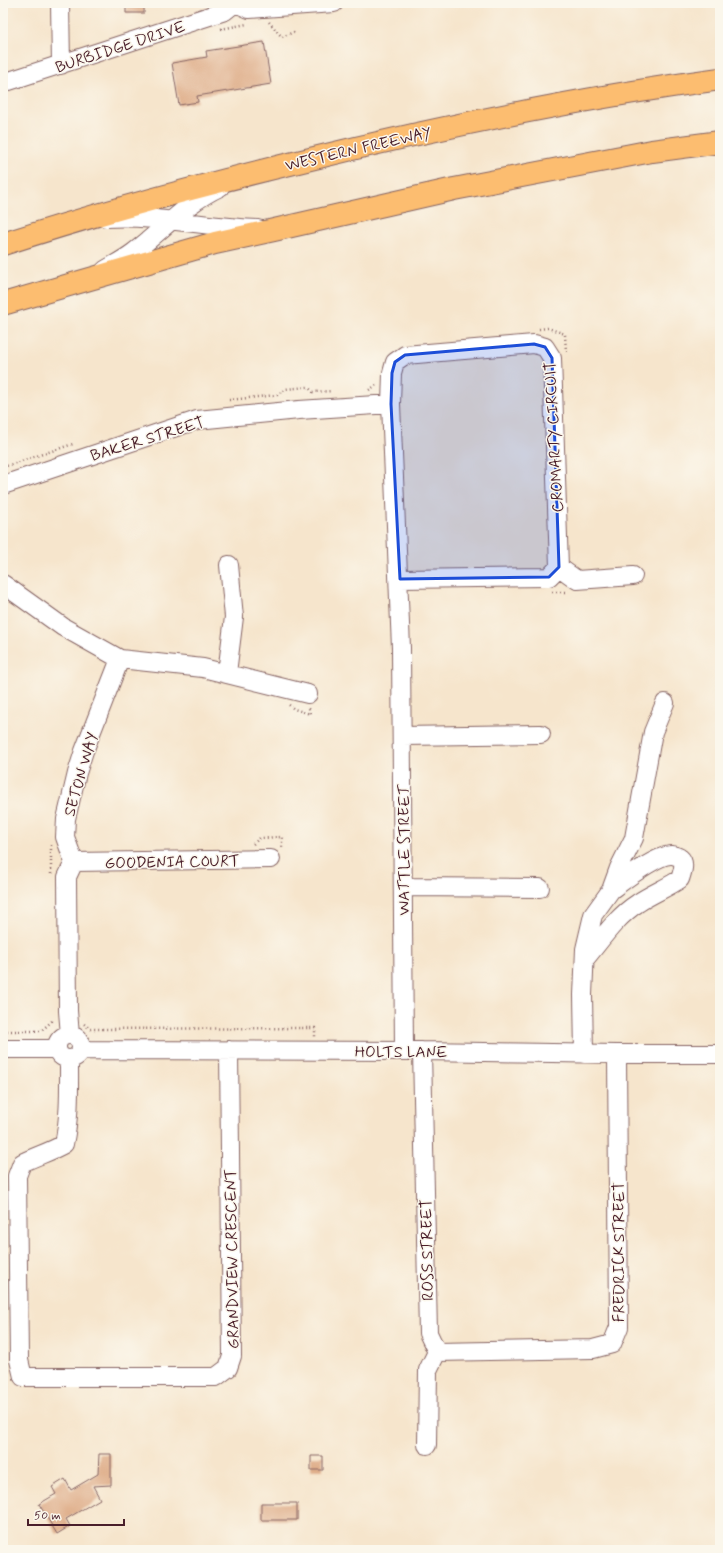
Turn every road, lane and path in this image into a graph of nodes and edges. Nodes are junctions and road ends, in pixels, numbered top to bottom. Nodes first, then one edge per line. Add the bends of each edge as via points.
1 (60, 3) edge
2 (235, 3) edge
3 (334, 3) edge
4 (268, 20) dead end
5 (248, 24) dead end
6 (218, 30) dead end
7 (296, 31) dead end
8 (61, 65) junction
9 (720, 79) edge
10 (3, 83) edge
11 (720, 142) edge
12 (252, 173) junction
13 (80, 220) junction
14 (170, 221) junction
15 (274, 230) junction
16 (3, 244) edge
17 (94, 278) junction
18 (3, 304) edge
19 (391, 404) junction
20 (3, 485) edge
21 (229, 565) dead end
22 (559, 567) junction
23 (633, 576) dead end
24 (400, 579) junction
25 (4, 586) edge
26 (402, 648) joint
27 (120, 659) junction
28 (227, 673) junction
29 (308, 694) dead end
30 (666, 703) dead end
31 (541, 734) dead end
32 (402, 736) junction
33 (271, 859) dead end
34 (74, 862) junction
35 (403, 887) junction
36 (540, 888) dead end
37 (611, 890) junction
38 (584, 960) junction
39 (68, 1011) junction
40 (3, 1031) edge
41 (3, 1049) edge
42 (229, 1050) junction
43 (314, 1051) junction
44 (404, 1051) junction
45 (422, 1051) junction
46 (69, 1053) junction
47 (584, 1054) junction
48 (617, 1054) junction
49 (720, 1054) edge
50 (437, 1352) junction
51 (427, 1445) dead end

1 - 8 street
2 - 3 street via 249,9
2 - 8 street, BURBIDGE DRIVE via 225,11
4 - 7 path via 282,37
5 - 6 path
8 - 10 street, BURBIDGE DRIVE
9 - 12 highway, WESTERN FREEWAY via 638,90 495,116
11 - 15 highway via 652,151 462,187
12 - 13 highway, WESTERN FREEWAY
12 - 14 street via 208,192
13 - 14 street via 126,217
13 - 16 highway, WESTERN FREEWAY
14 - 15 street
14 - 17 street via 133,253
15 - 17 highway via 215,243
17 - 18 highway
19 - 20 street, BAKER STREET via 197,420
19 - 22 street, CROMARTY CIRCUIT via 395,362 405,355 534,344 545,347 552,358
19 - 24 street, CROMARTY CIRCUIT
21 - 28 street via 234,617
22 - 23 street via 577,580
22 - 24 street via 549,576
24 - 26 street, CROMARTY CIRCUIT
25 - 27 street via 63,627
26 - 32 street, WATTLE STREET
27 - 28 street
27 - 34 street, SETON WAY via 76,773 66,819 65,837
28 - 29 street
30 - 37 street via 652,732 634,838
31 - 32 street
32 - 35 street, WATTLE STREET
33 - 34 street, GOODENIA COURT
34 - 39 street via 67,877
35 - 36 street
35 - 44 street, WATTLE STREET
37 - 38 street via 594,915
37 - 38 street via 662,856 673,854 681,858 683,863 680,879 637,904 610,927
38 - 47 street
39 - 40 path via 53,1013 52,1021 41,1031
39 - 43 path via 78,1012 80,1020 90,1030 315,1028
39 - 46 street via 70,1035 59,1040
41 - 46 street, HOLTS LANE
42 - 43 street, HOLTS LANE
42 - 46 street, HOLTS LANE
42 - 46 street, GRANDVIEW CRESCENT via 232,1356 228,1368 216,1377 23,1377 19,1360 17,1176 22,1163 64,1144 69,1101
43 - 44 street, HOLTS LANE
44 - 45 street, HOLTS LANE
45 - 47 street, HOLTS LANE
45 - 50 street, ROSS STREET via 428,1333
47 - 48 street, HOLTS LANE
48 - 49 street, HOLTS LANE
48 - 50 street, FREDRICK STREET via 619,1327 612,1344 593,1350
50 - 51 street via 428,1370

